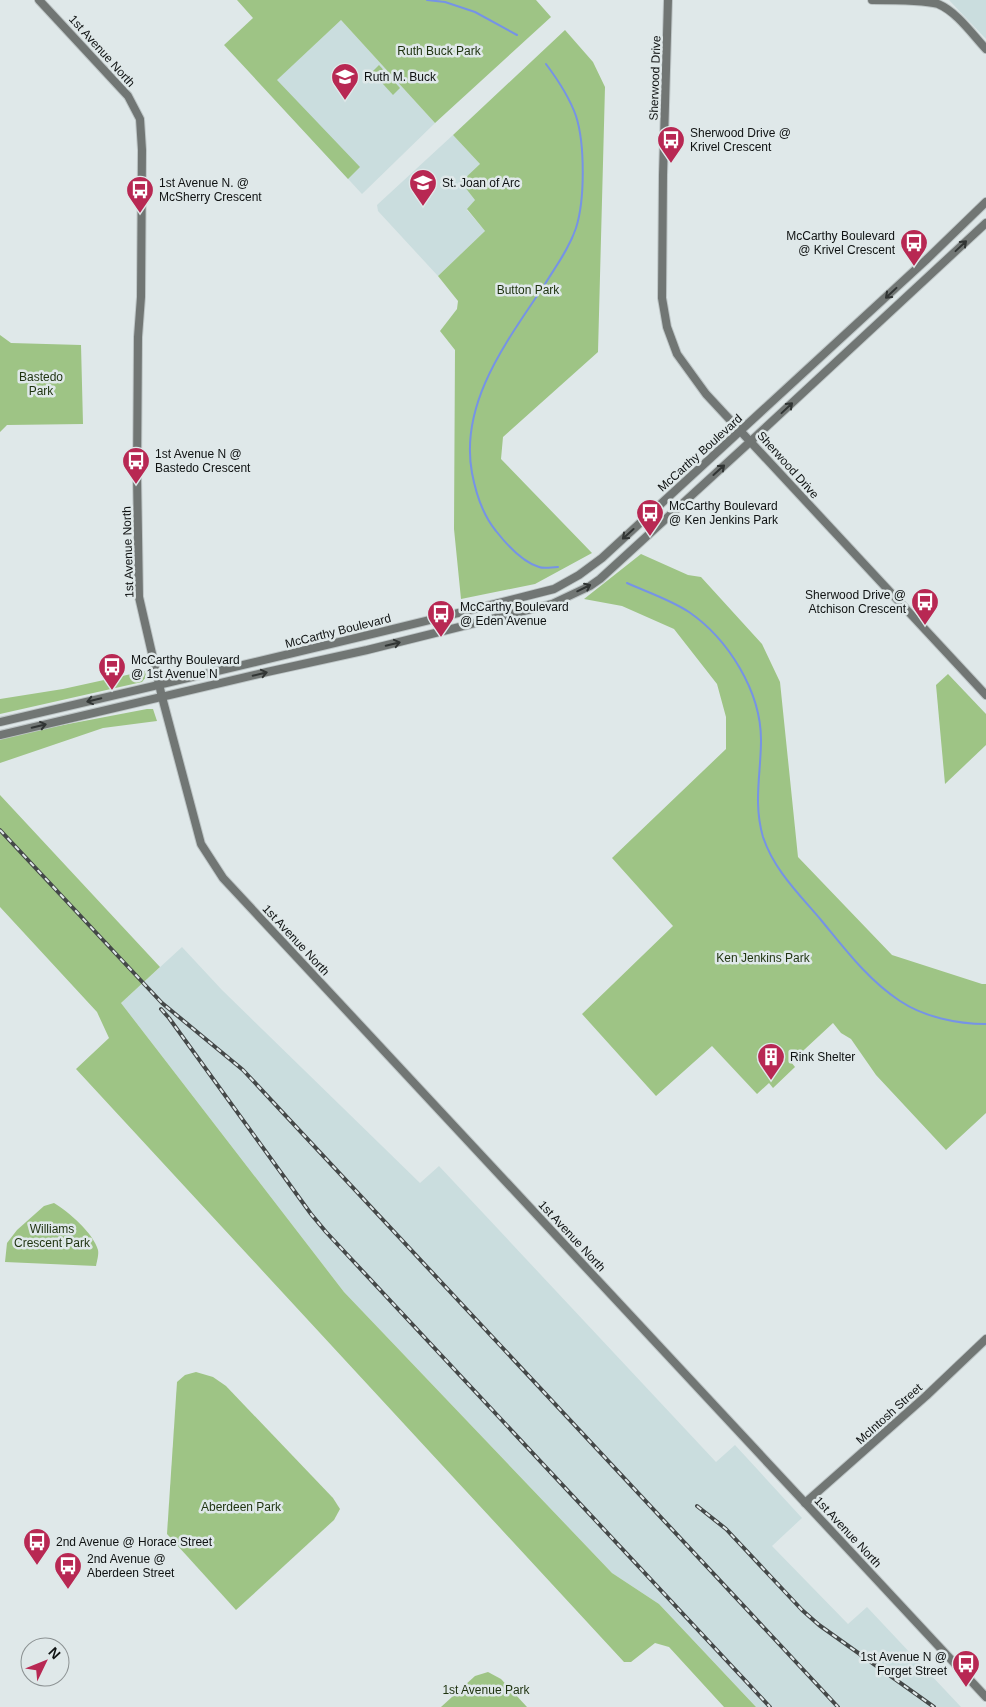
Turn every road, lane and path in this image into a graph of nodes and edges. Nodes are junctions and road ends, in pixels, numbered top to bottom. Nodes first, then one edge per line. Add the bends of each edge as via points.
1 (39, 0) edge
2 (668, 0) edge
3 (872, 0) edge
4 (986, 49) edge
5 (986, 202) edge
6 (986, 223) edge
7 (742, 431) junction
8 (751, 441) junction
9 (159, 685) junction
10 (986, 695) edge
11 (162, 697) junction
12 (0, 722) edge
13 (0, 735) edge
14 (986, 1339) edge
15 (805, 1503) junction
16 (986, 1697) edge

1 - 9 main road, 1st Avenue North via 128,96 140,119 139,597
2 - 7 main road, Sherwood Drive via 662,175 662,298 665,319 677,354 689,373
3 - 4 main road via 938,4 954,15
5 -> 7 main road, McCarthy Boulevard
8 -> 6 main road, McCarthy Boulevard
7 - 8 main road, Sherwood Drive
7 -> 9 main road, McCarthy Boulevard via 602,558 554,589
8 - 10 main road, Sherwood Drive
11 -> 8 main road, McCarthy Boulevard via 552,604 600,579
9 - 11 main road, 1st Avenue North
9 -> 12 main road, McCarthy Boulevard
13 -> 11 main road, McCarthy Boulevard
11 - 15 main road, 1st Avenue North via 201,844 223,878
14 - 15 main road, McIntosh Street
15 - 16 main road, 1st Avenue North

